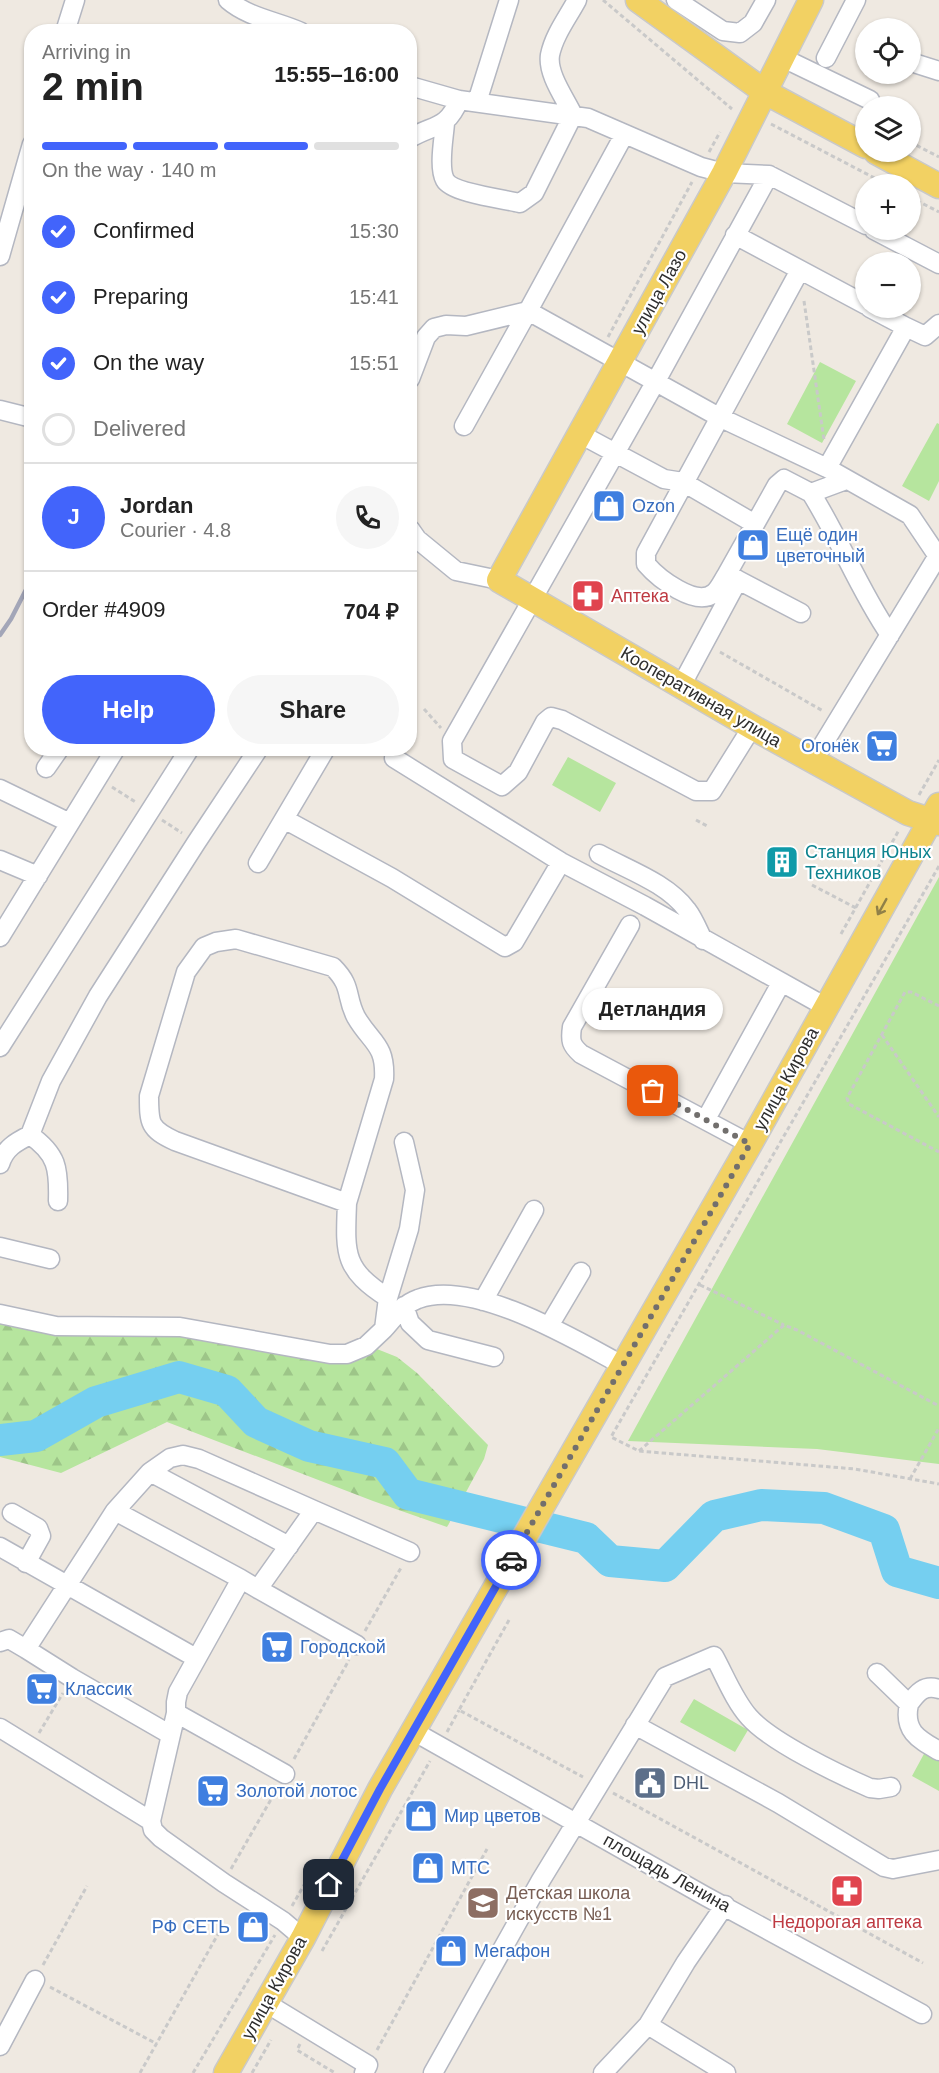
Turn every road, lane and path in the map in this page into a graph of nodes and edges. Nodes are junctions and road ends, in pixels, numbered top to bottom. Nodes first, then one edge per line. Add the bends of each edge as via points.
1 (75, 0) edge
2 (228, 0) edge
3 (509, 0) edge
4 (577, 0) edge
5 (603, 0) edge
6 (638, 0) edge
7 (676, 0) edge
8 (766, 0) edge
9 (811, 0) edge
10 (856, 0) edge
11 (68, 24) edge
12 (282, 24) edge
13 (783, 58) junction
14 (826, 58) dead end
15 (921, 65) edge
16 (939, 71) edge
17 (417, 88) edge
18 (765, 92) junction
19 (862, 96) edge
20 (468, 101) junction
21 (732, 109) dead end
22 (573, 115) junction
23 (445, 123) junction
24 (417, 134) edge
25 (624, 135) junction
26 (855, 140) edge
27 (921, 148) edge
28 (939, 158) edge
29 (895, 162) edge
30 (24, 172) edge
31 (724, 173) junction
32 (769, 175) junction
33 (939, 186) edge
34 (921, 203) edge
35 (939, 212) edge
36 (855, 219) edge
37 (735, 235) junction
38 (893, 240) edge
39 (0, 256) edge
40 (939, 264) edge
41 (800, 270) junction
42 (855, 299) edge
43 (528, 311) junction
44 (889, 318) edge
45 (939, 324) edge
46 (906, 327) junction
47 (417, 361) edge
48 (620, 361) junction
49 (656, 381) junction
50 (0, 411) edge
51 (24, 416) edge
52 (719, 417) junction
53 (464, 426) dead end
54 (580, 434) junction
55 (615, 452) junction
56 (827, 468) junction
57 (846, 480) junction
58 (683, 482) junction
59 (811, 493) junction
60 (755, 524) junction
61 (417, 544) edge
62 (938, 556) edge
63 (732, 577) junction
64 (499, 580) junction
65 (532, 599) junction
66 (801, 613) dead end
67 (890, 635) junction
68 (705, 643) junction
69 (681, 686) junction
70 (424, 709) dead end
71 (838, 719) junction
72 (752, 727) junction
73 (453, 741) junction
74 (54, 756) edge
75 (111, 756) edge
76 (185, 756) edge
77 (254, 756) edge
78 (321, 756) edge
79 (394, 758) dead end
80 (939, 760) edge
81 (813, 761) junction
82 (46, 768) dead end
83 (0, 789) edge
84 (929, 815) edge
85 (284, 819) junction
86 (696, 820) dead end
87 (70, 823) junction
88 (709, 827) dead end
89 (599, 854) dead end
90 (0, 860) edge
91 (561, 862) junction
92 (258, 863) dead end
93 (939, 866) edge
94 (38, 876) junction
95 (812, 885) dead end
96 (856, 908) junction
97 (630, 925) dead end
98 (3, 927) edge
99 (840, 938) dead end
100 (703, 940) junction
101 (781, 983) junction
102 (939, 1006) edge
103 (826, 1007) junction
104 (881, 1034) junction
105 (0, 1047) edge
106 (939, 1117) edge
107 (706, 1119) junction
108 (30, 1135) junction
109 (404, 1142) dead end
110 (750, 1144) junction
111 (939, 1152) edge
112 (0, 1164) edge
113 (58, 1201) dead end
114 (347, 1203) junction
115 (534, 1210) dead end
116 (0, 1247) edge
117 (50, 1259) dead end
118 (581, 1272) dead end
119 (700, 1285) junction
120 (483, 1301) junction
121 (396, 1302) junction
122 (0, 1314) edge
123 (784, 1325) junction
124 (549, 1326) junction
125 (494, 1357) dead end
126 (622, 1365) junction
127 (939, 1406) edge
128 (939, 1428) edge
129 (639, 1451) junction
130 (150, 1472) junction
131 (910, 1479) junction
132 (939, 1484) edge
133 (115, 1510) junction
134 (314, 1510) junction
135 (12, 1513) dead end
136 (289, 1546) junction
137 (0, 1547) edge
138 (410, 1552) joint
139 (26, 1563) junction
140 (241, 1580) junction
141 (66, 1585) junction
142 (258, 1589) junction
143 (510, 1620) dead end
144 (0, 1642) edge
145 (357, 1645) junction
146 (26, 1648) junction
147 (196, 1658) junction
148 (877, 1673) dead end
149 (72, 1678) junction
150 (939, 1689) edge
151 (909, 1704) junction
152 (459, 1710) junction
153 (176, 1713) junction
154 (635, 1725) junction
155 (0, 1728) edge
156 (413, 1731) junction
157 (171, 1736) junction
158 (439, 1745) junction
159 (30, 1748) junction
160 (939, 1751) edge
161 (285, 1774) junction
162 (599, 1785) junction
163 (891, 1787) dead end
164 (151, 1821) junction
165 (575, 1821) junction
166 (487, 1849) dead end
167 (939, 1860) edge
168 (224, 1883) junction
169 (87, 1886) dead end
170 (725, 1905) junction
171 (222, 1927) dead end
172 (311, 1946) junction
173 (923, 1963) dead end
174 (35, 1980) junction
175 (275, 2009) junction
176 (922, 2014) dead end
177 (648, 2025) junction
178 (308, 2029) junction
179 (157, 2044) junction
180 (0, 2046) edge
181 (366, 2069) edge
182 (140, 2073) edge
183 (226, 2073) edge
184 (252, 2073) edge
185 (335, 2073) edge
186 (433, 2073) edge
187 (603, 2073) edge
188 (726, 2073) edge

1 - 11 street
2 - 12 street via 251,15
3 - 20 street
4 - 22 street via 550,57 554,76
5 - 21 path
6 - 18 main road
7 - 8 street via 723,31 740,33 753,23
9 - 13 main road, улица Лазо
10 - 14 street
13 - 18 main road, улица Лазо
13 - 19 street
15 - 16 street
17 - 20 street
18 - 26 main road
18 - 31 main road, улица Лазо
20 - 22 street
20 - 23 street
22 - 23 street via 534,193 520,203 453,188 445,180
22 - 25 street
23 - 24 street
25 - 31 street
25 - 43 street
27 - 28 path
29 - 33 main road
30 - 39 street
31 - 32 street
31 - 48 main road, улица Лазо
32 - 36 street
32 - 37 street
34 - 35 path
37 - 41 street
37 - 49 street
38 - 40 street
41 - 42 street
41 - 52 street
41 - 56 path
43 - 47 street via 466,326 434,328
43 - 48 street
43 - 53 street
44 - 46 street
45 - 46 street via 925,336
46 - 56 street
48 - 49 street
48 - 54 main road, улица Лазо
49 - 52 street
49 - 55 street
50 - 51 street
52 - 56 street
52 - 58 street
54 - 55 street
54 - 64 main road, улица Лазо
55 - 58 street via 664,479
55 - 65 street
56 - 57 street
57 - 59 street
57 - 62 street via 910,515
58 - 60 street
58 - 63 street via 646,553 646,564 655,575 690,596 705,598
59 - 60 street via 784,479
59 - 67 street
60 - 63 street
61 - 64 street via 456,571
62 - 67 street
63 - 66 street
63 - 68 street
64 - 65 main road, Кооперативная улица
65 - 69 main road, Кооперативная улица
65 - 73 street
67 - 71 street
68 - 69 street
68 - 71 path
69 - 72 main road, Кооперативная улица
70 - 73 path
71 - 81 street
72 - 73 street via 712,791 703,792 696,792 551,717 518,772 502,786 453,759
72 - 81 main road, Кооперативная улица
74 - 82 street
75 - 87 street
76 - 105 street
77 - 108 street via 98,996 51,1081
78 - 85 street
79 - 91 street
80 - 84 path
81 - 84 main road, Кооперативная улица
83 - 87 street
84 - 96 path
84 -> 103 main road, улица Кирова
85 - 91 street via 392,878 505,947 514,942
85 - 92 street
86 - 88 path
87 - 94 street
89 - 100 street via 676,897
90 - 94 street
91 - 100 street
93 - 119 path
94 - 98 street
95 - 96 path
96 - 99 path
97 - 107 street via 572,1027 571,1043 581,1054
100 - 101 street
101 - 103 street
101 - 107 street
102 - 104 path via 905,992
103 - 110 main road, улица Кирова
104 - 106 path
104 - 111 path via 847,1101
107 - 110 street
108 - 112 street via 13,1143
108 - 113 street via 45,1145 53,1160 58,1176
109 - 121 street via 415,1190
110 - 126 main road, улица Кирова
114 - 114 street via 175,1141 153,1128 149,1096 186,972 204,947 236,939 333,967 344,978 357,1019 381,1050 385,1063 384,1079
114 - 121 street via 348,1259 357,1273
115 - 120 street
116 - 117 street
118 - 124 street
119 - 123 path
119 - 129 path via 611,1437
120 - 121 street via 429,1295
120 - 124 street
121 - 122 street via 384,1329 366,1346 347,1354 180,1328 57,1326
121 - 125 street via 428,1340
123 - 127 path
123 - 129 path
124 - 126 street
126 - 156 main road, улица Кирова
128 - 131 path
129 - 131 path via 855,1469
130 - 133 street
130 - 134 street via 170,1458 183,1455
130 - 136 street
131 - 132 path
133 - 140 street
133 - 141 street
134 - 136 street
134 - 138 street
135 - 139 street via 38,1528 41,1536
136 - 142 street
137 - 139 street
138 - 145 path
139 - 141 street
140 - 142 street
140 - 147 street
141 - 146 street
141 - 147 street
142 - 145 street
143 - 152 path
144 - 146 street via 9,1639
145 - 161 path
146 - 149 street
147 - 153 street via 178,1692
148 - 151 street
149 - 157 street
149 - 159 path
150 - 151 street via 924,1688
151 - 160 street via 907,1722 913,1733
152 - 158 path
152 - 162 path
153 - 157 street
153 - 161 street
154 - 162 street
154 - 163 street via 665,1677 714,1656 749,1717 767,1733 870,1788
154 - 167 street via 778,1803 884,1867 893,1869
155 - 159 street
156 - 158 street, площадь Ленина
156 - 172 main road, улица Кирова via 369,1810
157 - 164 street
158 - 165 street, площадь Ленина
158 - 172 path
159 - 164 street
161 - 168 path
162 - 165 street
162 - 173 path
164 - 168 street via 161,1838
165 - 170 street, площадь Ленина
165 - 186 street
166 - 181 path
168 - 172 street via 283,1922
169 - 174 path
170 - 176 street, площадь Ленина
170 - 177 street
171 - 179 path
172 - 175 main road, улица Кирова
174 - 179 path
174 - 180 street
175 - 178 street
175 - 183 main road, улица Кирова
175 - 184 path
177 - 187 street
177 - 188 street
178 - 181 street
178 - 185 path via 297,2050
179 - 182 path

